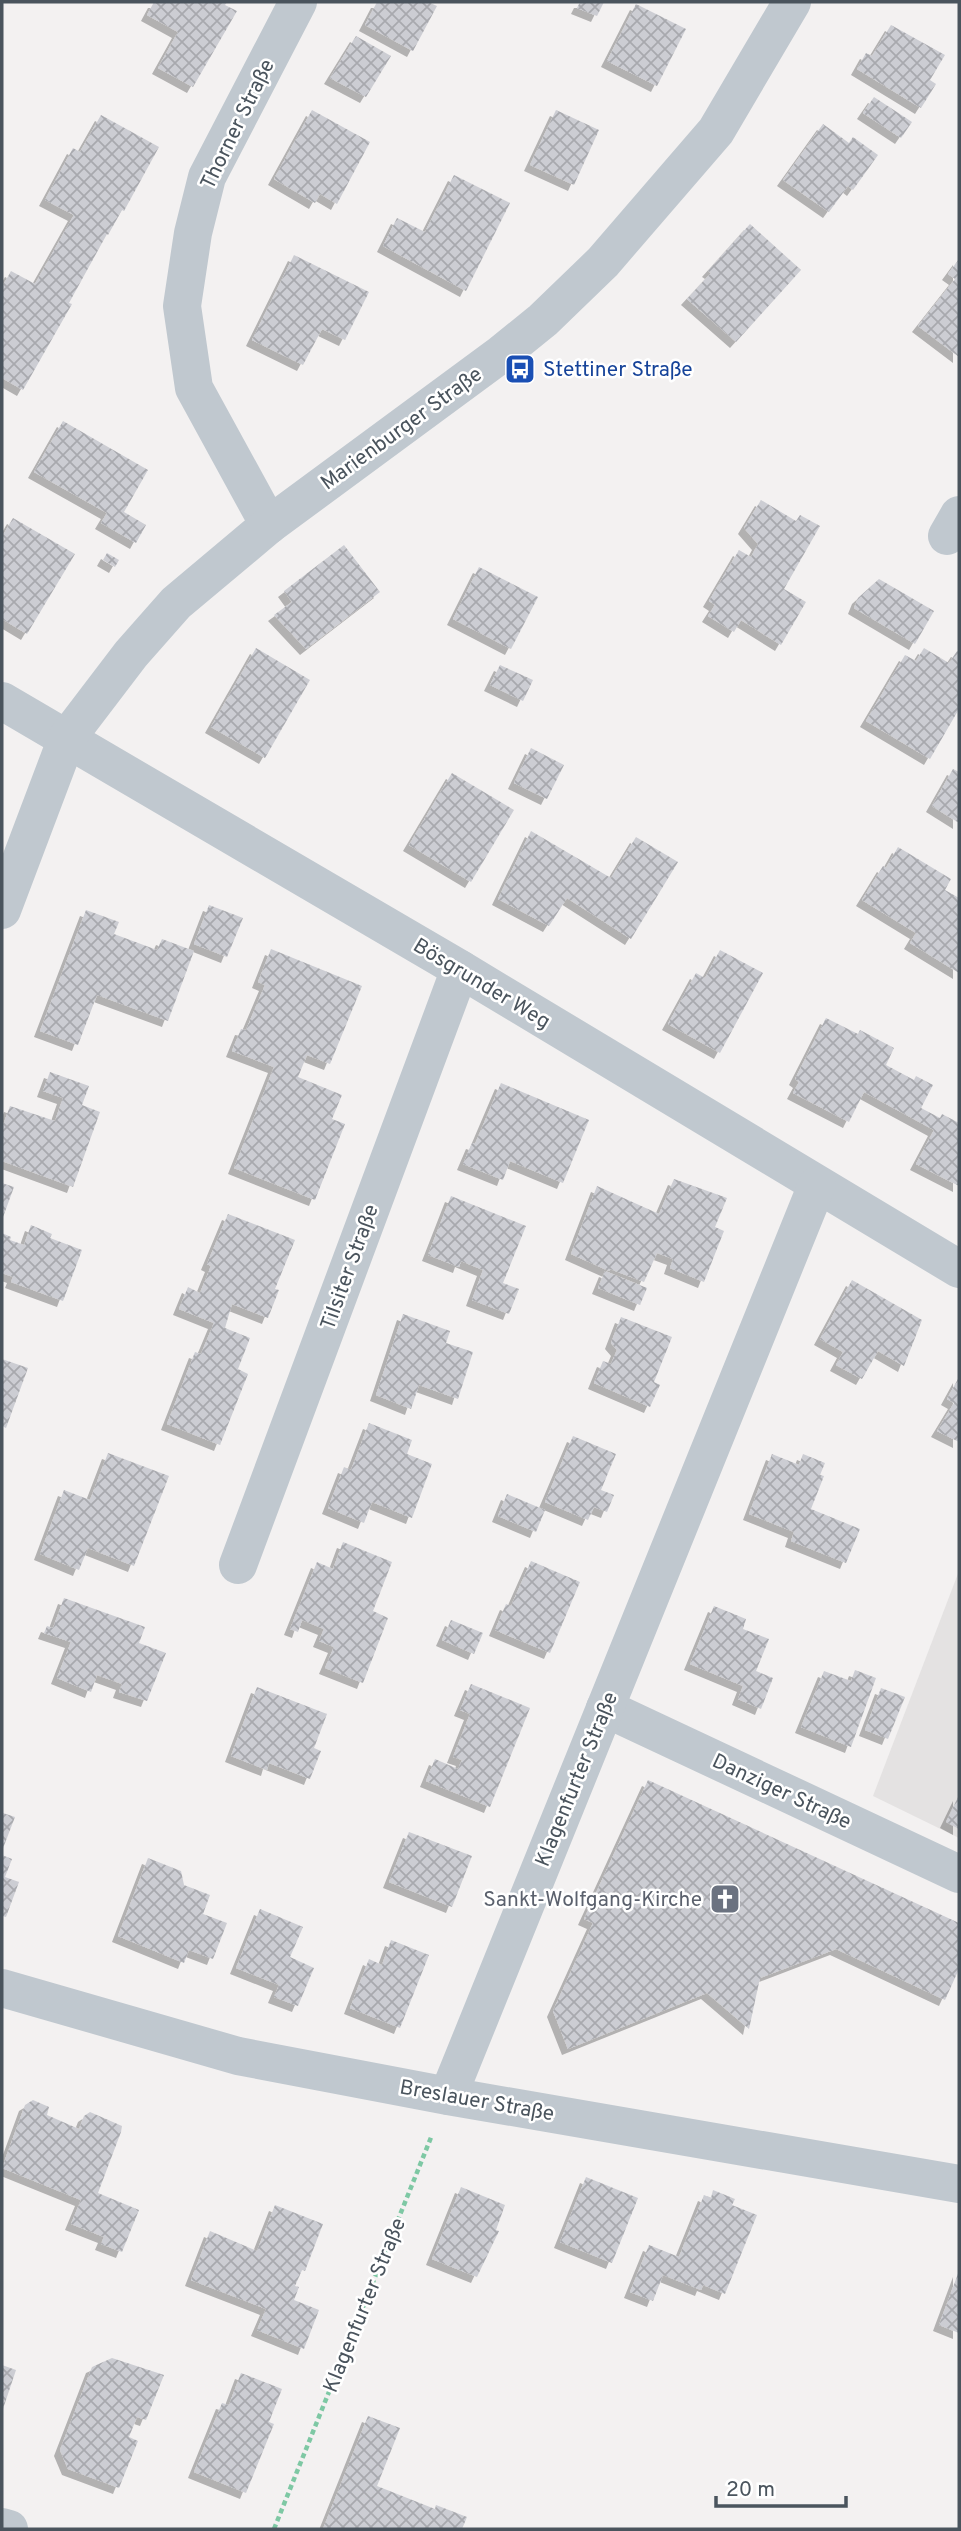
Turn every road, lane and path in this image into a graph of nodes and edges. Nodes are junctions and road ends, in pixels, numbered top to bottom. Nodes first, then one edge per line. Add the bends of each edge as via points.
1 (298, 2) edge
2 (792, 2) edge
3 (269, 525) junction
4 (2, 701) edge
5 (67, 737) junction
6 (2, 911) edge
7 (460, 970) junction
8 (817, 1185) junction
9 (959, 1269) edge
10 (238, 1565) dead end
11 (605, 1708) junction
12 (959, 1874) edge
13 (2, 1988) edge
14 (448, 2095) junction
15 (959, 2184) edge
16 (2, 2527) edge
17 (9, 2529) edge
18 (274, 2529) edge

1 - 3 street, Thorner Straße via 206,177 183,306 194,388
2 - 3 street, Marienburger Straße via 716,131 603,262 501,354
3 - 5 street, Marienburger Straße via 176,603
4 - 5 street, Bösgrunder Weg
5 - 6 street
5 - 7 street, Bösgrunder Weg
7 - 8 street, Bösgrunder Weg
7 - 10 street, Tilsiter Straße
8 - 9 street, Bösgrunder Weg
8 - 11 street, Klagenfurter Straße
11 - 12 street, Danziger Straße
11 - 14 street, Klagenfurter Straße
13 - 14 street, Breslauer Straße via 238,2056
14 - 15 street, Breslauer Straße
14 - 18 path, Klagenfurter Straße
16 - 17 street

